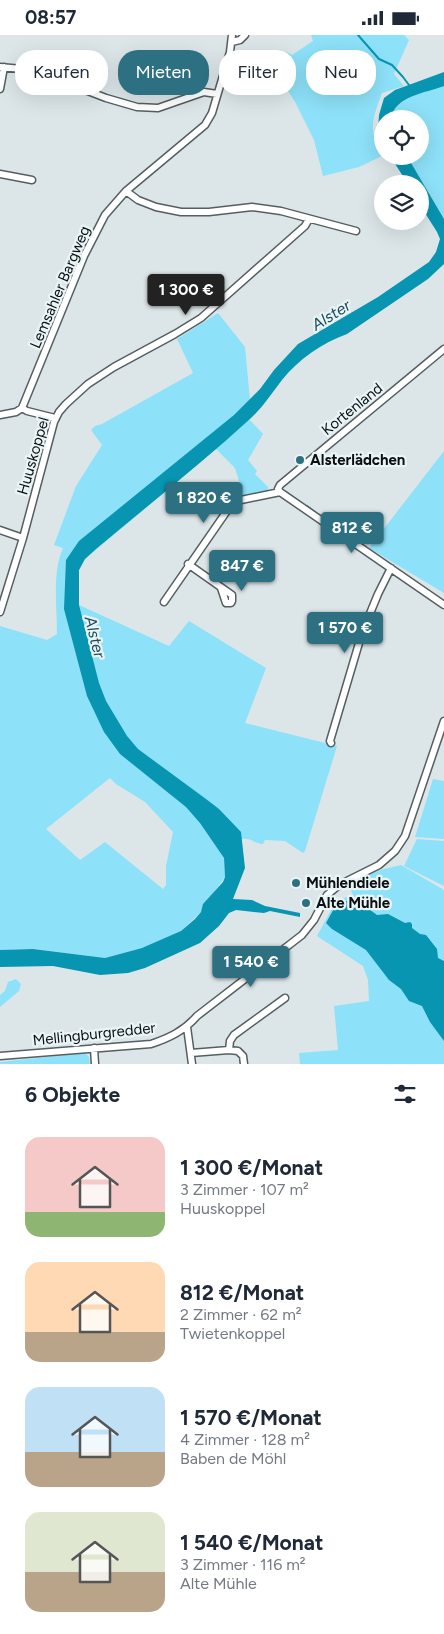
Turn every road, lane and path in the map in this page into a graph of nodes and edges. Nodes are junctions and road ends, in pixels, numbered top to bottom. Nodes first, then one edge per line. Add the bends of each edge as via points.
1 (245, 35) edge
2 (232, 38) edge
3 (2, 67) edge
4 (0, 89) edge
5 (217, 94) junction
6 (0, 174) edge
7 (32, 181) dead end
8 (126, 191) junction
9 (309, 219) junction
10 (356, 231) dead end
11 (444, 349) edge
12 (22, 408) junction
13 (0, 415) edge
14 (55, 417) junction
15 (279, 490) junction
16 (0, 530) edge
17 (23, 538) junction
18 (188, 564) junction
19 (391, 568) junction
20 (221, 588) dead end
21 (164, 602) dead end
22 (444, 605) edge
23 (0, 612) edge
24 (444, 721) edge
25 (331, 743) dead end
26 (285, 998) dead end
27 (187, 1027) junction
28 (94, 1048) junction
29 (229, 1050) junction
30 (191, 1053) junction
31 (0, 1056) edge
32 (95, 1064) edge
33 (192, 1064) edge
34 (244, 1064) edge

1 - 2 street via 240,40
2 - 5 street, Lemsahler Bargweg
3 - 4 street
3 - 5 street via 33,69 137,107 158,107 204,92
5 - 8 street, Lemsahler Bargweg via 205,125
6 - 7 street
8 - 9 street via 156,207 181,212 252,207
8 - 12 street, Lemsahler Bargweg via 97,227
9 - 10 street
9 - 14 street, Huuskoppel via 306,226 201,318 100,376 71,399
11 - 15 street, Kortenland via 280,485
12 - 13 street via 16,413
12 - 14 street
14 - 17 street, Huuskoppel
15 - 18 street via 234,503
15 - 19 street
16 - 17 street
17 - 23 street, Huuskoppel
18 - 20 street
18 - 21 street
19 - 22 street
19 - 25 street via 362,633
24 - 27 street via 405,836 395,851 379,865 339,885 325,897 302,935
26 - 29 street via 234,1035
27 - 28 street, Mellingburgredder via 150,1044
27 - 30 street
28 - 31 street, Mellingburgredder
28 - 32 street
29 - 30 street
29 - 34 street via 238,1051
30 - 33 street

